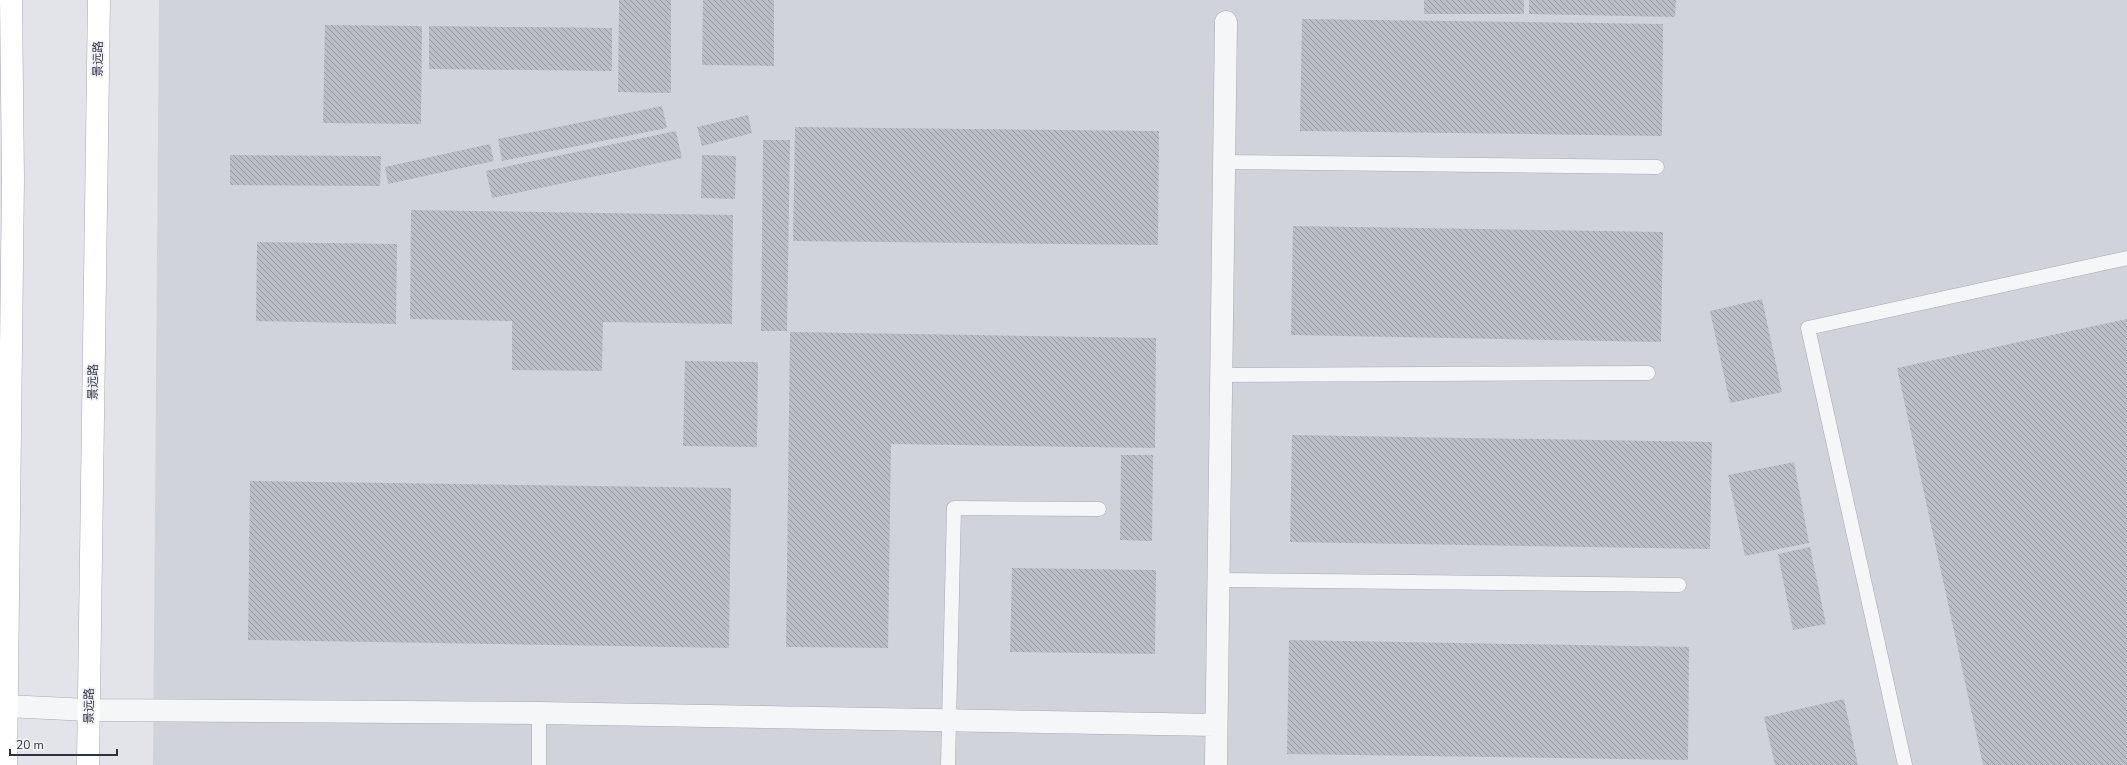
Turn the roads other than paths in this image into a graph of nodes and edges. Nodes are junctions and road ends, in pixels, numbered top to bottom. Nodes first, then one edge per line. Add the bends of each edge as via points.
1 (11, 0) edge
2 (99, 0) edge
3 (1226, 22) dead end
4 (1224, 162) junction
5 (1656, 167) dead end
6 (6, 179) edge
7 (2127, 258) edge
8 (1648, 373) dead end
9 (1221, 375) junction
10 (1099, 509) dead end
11 (1218, 580) junction
12 (1679, 584) dead end
13 (6, 706) junction
14 (88, 710) junction
15 (540, 713) junction
16 (950, 720) junction
17 (1216, 725) junction
18 (6, 765) edge
19 (88, 765) edge
20 (539, 765) edge
21 (948, 765) edge
22 (1216, 765) edge
23 (1905, 765) edge

1 - 6 main road
2 - 14 main road, 景远路
3 - 4 street
4 - 5 lane
4 - 9 street
6 - 13 main road
7 - 23 lane via 1808,328
8 - 9 lane
9 - 11 street
10 - 16 lane via 954,508
11 - 12 lane
11 - 17 street
13 - 14 street
13 - 18 main road
14 - 15 street
14 - 19 main road, 景远路
15 - 16 street
15 - 20 lane
16 - 17 street
16 - 21 lane
17 - 22 street

